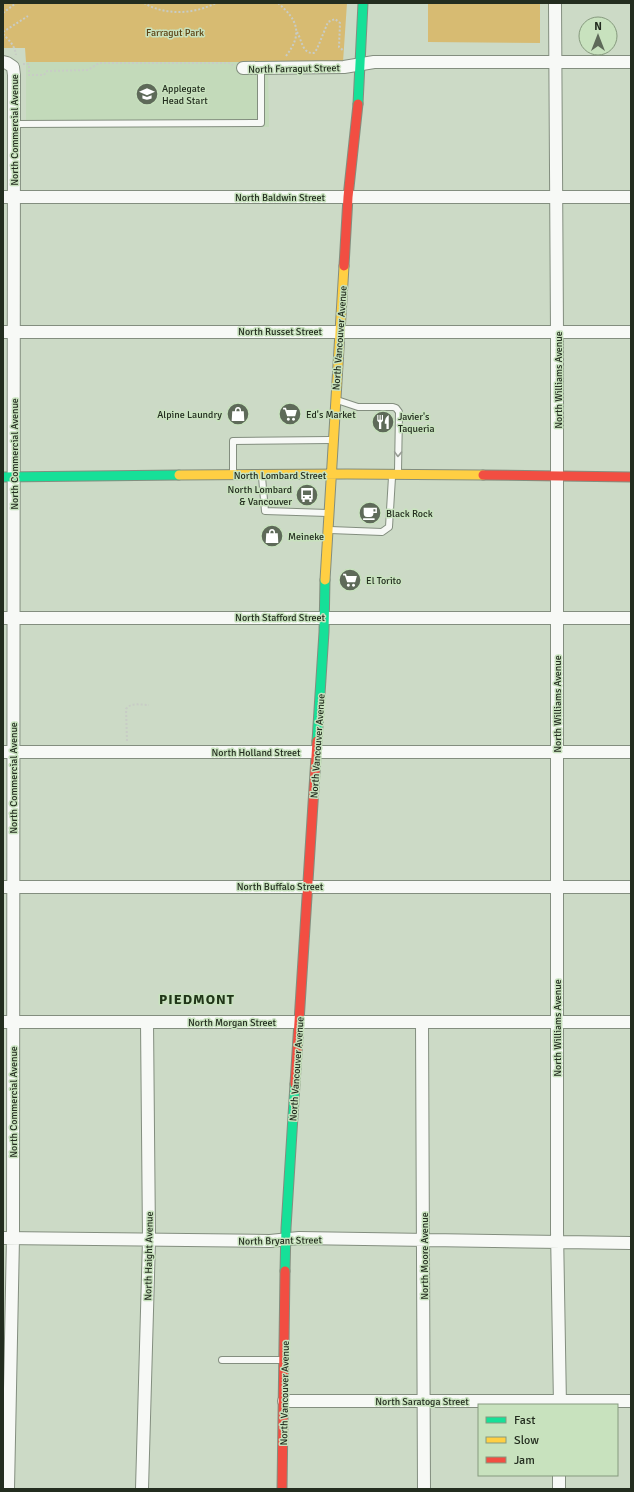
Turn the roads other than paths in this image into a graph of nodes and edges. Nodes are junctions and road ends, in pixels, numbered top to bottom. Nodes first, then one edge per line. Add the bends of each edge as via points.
1 (363, 3) edge
2 (555, 3) edge
3 (555, 61) junction
4 (631, 62) edge
5 (8, 64) edge
6 (361, 64) junction
7 (242, 68) road end
8 (261, 68) junction
9 (14, 124) junction
10 (9, 197) edge
11 (348, 197) junction
12 (557, 197) junction
13 (631, 197) edge
14 (340, 331) junction
15 (8, 332) edge
16 (558, 332) junction
17 (631, 332) edge
18 (336, 399) junction
19 (333, 440) junction
20 (233, 475) junction
21 (262, 475) junction
22 (332, 475) junction
23 (395, 475) junction
24 (8, 477) edge
25 (558, 477) junction
26 (631, 477) edge
27 (330, 513) junction
28 (329, 530) junction
29 (324, 617) junction
30 (8, 618) edge
31 (557, 618) junction
32 (631, 618) edge
33 (8, 752) edge
34 (317, 752) junction
35 (557, 752) junction
36 (631, 752) edge
37 (308, 886) junction
38 (556, 886) junction
39 (8, 887) edge
40 (631, 887) edge
41 (8, 1022) edge
42 (146, 1022) junction
43 (299, 1022) junction
44 (422, 1022) junction
45 (557, 1022) junction
46 (631, 1022) edge
47 (8, 1238) edge
48 (286, 1239) junction
49 (149, 1240) junction
50 (424, 1240) junction
51 (558, 1242) junction
52 (631, 1243) edge
53 (222, 1360) dead end
54 (284, 1360) junction
55 (284, 1401) junction
56 (631, 1401) edge
57 (424, 1402) junction
58 (560, 1403) edge
59 (559, 1476) edge
60 (8, 1489) edge
61 (142, 1489) edge
62 (282, 1489) edge
63 (424, 1489) edge
64 (559, 1489) edge

1 - 6 street, North Vancouver Avenue
2 - 3 street, North Williams Avenue
3 - 4 street, North Farragut Street
3 - 6 street, North Farragut Street
3 - 12 street, North Williams Avenue
5 - 9 street, North Commercial Avenue via 14,74
6 - 8 street, North Farragut Street via 344,67
6 - 11 street, North Vancouver Avenue
7 - 8 street, North Farragut Street
8 - 9 lane via 261,123
9 - 10 street, North Commercial Avenue
10 - 11 street, North Baldwin Street
10 - 15 street, North Commercial Avenue
11 - 12 street, North Baldwin Street
11 - 14 street, North Vancouver Avenue
12 - 13 street, North Baldwin Street
12 - 16 street, North Williams Avenue
14 - 15 street, North Russet Street
14 - 16 street, North Russet Street
14 - 18 street, North Vancouver Avenue
15 - 24 street, North Commercial Avenue
16 - 17 street, North Russet Street
16 - 25 street, North Williams Avenue
18 - 19 street, North Vancouver Avenue
18 -> 23 lane via 358,407 396,408 399,412
19 - 20 lane via 233,441
19 - 22 street, North Vancouver Avenue
20 - 21 street, North Lombard Street
20 - 24 street, North Lombard Street
21 - 22 street, North Lombard Street
21 - 27 lane via 266,511
22 - 23 street, North Lombard Street
22 - 27 street, North Vancouver Avenue
23 - 25 street, North Lombard Street
23 - 28 lane via 389,527 382,532
24 - 30 street, North Commercial Avenue
25 - 26 street, North Lombard Street
25 - 31 street, North Williams Avenue
27 - 28 street, North Vancouver Avenue
28 - 29 street, North Vancouver Avenue
29 - 30 street, North Stafford Street
29 - 31 street, North Stafford Street
29 - 34 street, North Vancouver Avenue
30 - 33 street, North Commercial Avenue
31 - 32 street, North Stafford Street
31 - 35 street, North Williams Avenue
33 - 34 street, North Holland Street
33 - 39 street, North Commercial Avenue
34 - 35 street, North Holland Street
34 - 37 street, North Vancouver Avenue
35 - 36 street, North Holland Street
35 - 38 street, North Williams Avenue
37 - 38 street, North Buffalo Street
37 - 39 street, North Buffalo Street
37 - 43 street, North Vancouver Avenue
38 - 40 street, North Buffalo Street
38 - 45 street, North Williams Avenue
39 - 41 street, North Commercial Avenue
41 - 42 street, North Morgan Street
41 - 47 street, North Commercial Avenue
42 - 43 street, North Morgan Street
42 - 49 street, North Haight Avenue
43 - 44 street, North Morgan Street
43 - 48 street, North Vancouver Avenue
44 - 45 street, North Morgan Street
44 - 50 street, North Moore Avenue
45 - 46 street, North Morgan Street
45 - 51 street, North Williams Avenue
47 - 49 street, North Bryant Street
47 - 60 street, North Commercial Avenue
48 - 49 street, North Bryant Street
48 - 50 street, North Bryant Street
48 - 54 street, North Vancouver Avenue
49 - 61 street, North Haight Avenue
50 - 51 street, North Bryant Street
50 - 57 street, North Moore Avenue
51 - 52 street, North Bryant Street
51 - 58 street, North Williams Avenue
53 - 54 lane
54 - 55 street, North Vancouver Avenue
55 - 57 street, North Saratoga Street
55 - 62 street, North Vancouver Avenue
56 - 58 street, North Saratoga Street
57 - 58 street, North Saratoga Street
57 - 63 street, North Moore Avenue
59 - 64 street

